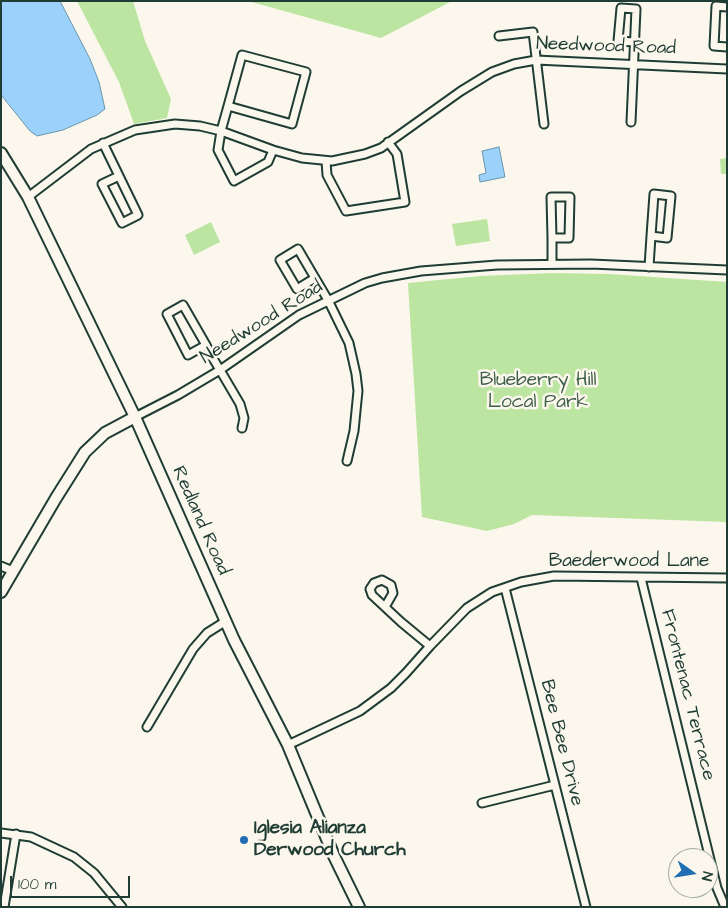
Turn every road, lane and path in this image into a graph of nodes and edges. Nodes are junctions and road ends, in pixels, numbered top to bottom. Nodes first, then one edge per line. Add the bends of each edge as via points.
1 (727, 7) edge
2 (499, 36) dead end
3 (635, 42) junction
4 (727, 47) edge
5 (536, 60) junction
6 (634, 64) junction
7 (727, 69) edge
8 (228, 106) junction
9 (631, 122) dead end
10 (544, 124) dead end
11 (221, 131) junction
12 (388, 142) junction
13 (103, 143) junction
14 (273, 150) junction
15 (1, 154) edge
16 (326, 161) junction
17 (119, 176) junction
18 (28, 196) junction
19 (651, 236) junction
20 (552, 238) junction
21 (552, 264) junction
22 (649, 267) junction
23 (727, 270) edge
24 (315, 278) junction
25 (328, 300) junction
26 (206, 345) junction
27 (220, 370) junction
28 (135, 417) junction
29 (242, 428) dead end
30 (347, 461) dead end
31 (1, 566) edge
32 (13, 571) junction
33 (641, 578) junction
34 (727, 578) edge
35 (505, 588) junction
36 (1, 592) edge
37 (385, 607) dead end
38 (226, 621) junction
39 (430, 646) junction
40 (147, 726) dead end
41 (288, 745) junction
42 (555, 785) junction
43 (482, 804) dead end
44 (1, 833) edge
45 (16, 834) junction
46 (4, 907) edge
47 (122, 907) edge
48 (359, 907) edge
49 (586, 907) edge
50 (725, 907) edge

1 - 4 street via 716,6 714,46
2 - 5 street via 533,32
3 - 3 street via 636,9 621,8 618,41
3 - 6 street
5 - 6 street, Needwood Road
5 - 10 street
5 - 12 street, Needwood Road via 492,72
6 - 7 street, Needwood Road
6 - 9 street
8 - 8 street via 242,55 306,72 292,124
8 - 11 street
11 - 13 street, Needwood Road via 175,124 136,130
11 - 14 street, Needwood Road
11 - 14 street via 218,150 234,181 268,162
12 - 16 street, Needwood Road via 365,154
12 - 16 street via 397,154 405,202 346,211 327,175
13 - 17 street
13 - 18 street, Needwood Road
14 - 16 street, Needwood Road
15 - 18 main road, Redland Road
17 - 17 street via 138,215 122,223 102,184
18 - 28 main road, Redland Road
19 - 19 street via 654,194 671,196 667,238
19 - 22 street
20 - 20 street via 552,198 570,198 569,238
20 - 21 street
21 - 22 street, Needwood Road
21 - 25 street, Needwood Road via 421,271 374,281
22 - 23 street, Needwood Road
24 - 24 street via 297,289 280,260 298,249
24 - 25 street
25 - 27 street, Needwood Road via 299,315
25 - 30 street via 349,343 356,374 357,411
26 - 26 street via 188,355 167,314 183,305
26 - 27 street
27 - 28 street, Needwood Road
27 - 29 street via 240,404 244,418
28 - 32 main road, Needwood Road via 105,433 84,452
28 - 38 main road, Redland Road
31 - 32 street
32 - 36 main road, Needwood Road
33 - 34 street, Baederwood Lane
33 - 35 street, Baederwood Lane via 554,576
33 - 50 street, Frontenac Terrace via 717,888
35 - 39 street, Baederwood Lane via 492,592 467,608
35 - 42 street, Bee Bee Drive
37 - 39 street
38 - 40 street via 207,633 193,649
38 - 41 main road, Redland Road
39 - 41 street, Baederwood Lane via 391,688 360,711
41 - 48 main road, Redland Road
42 - 43 street
42 - 49 street, Bee Bee Drive
44 - 45 street
45 - 46 street
45 - 47 street via 31,837 74,857 94,873

